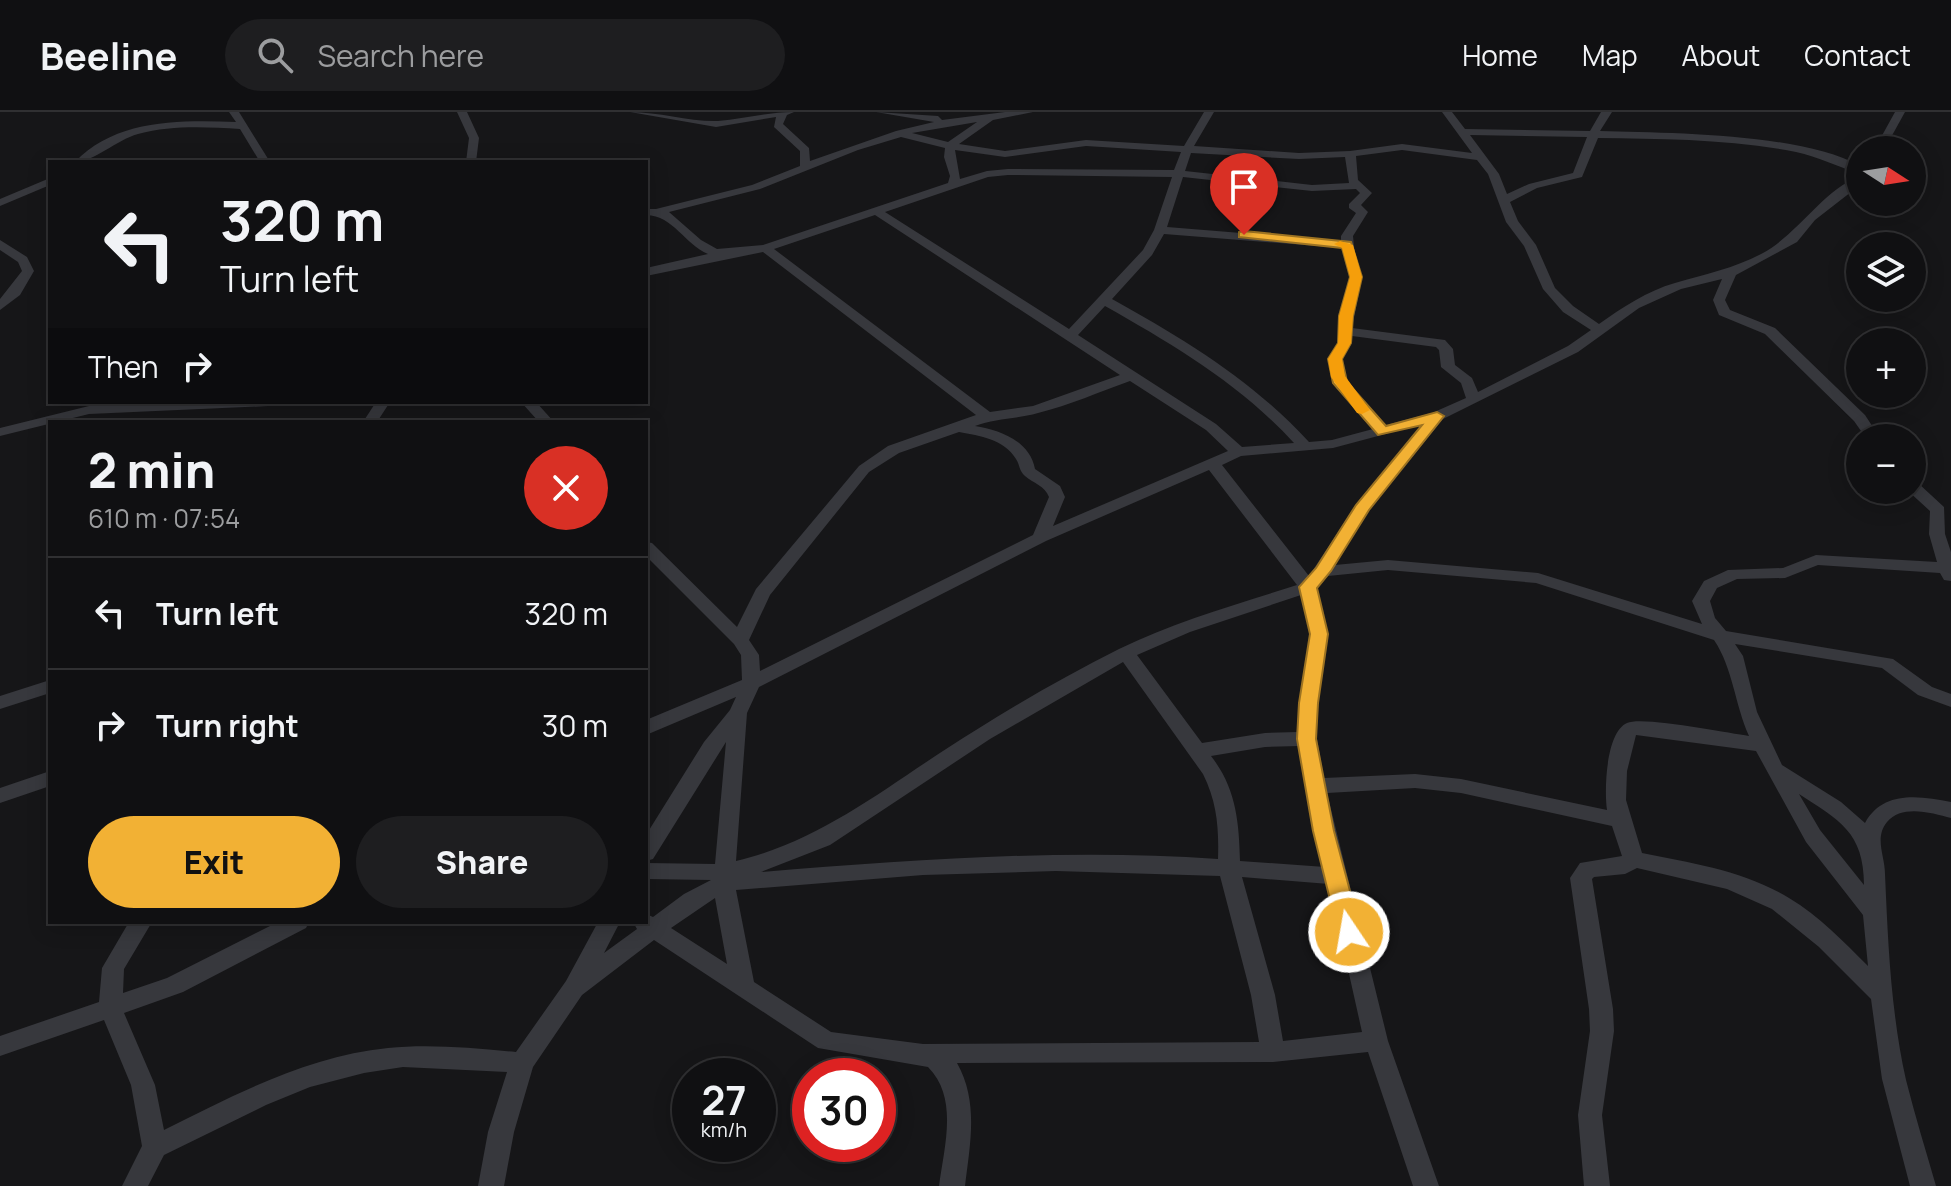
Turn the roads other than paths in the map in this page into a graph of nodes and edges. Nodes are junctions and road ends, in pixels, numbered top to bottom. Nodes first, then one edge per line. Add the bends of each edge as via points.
1 (234, 112) edge
2 (462, 112) edge
3 (635, 112) edge
4 (881, 112) edge
5 (1028, 112) edge
6 (1209, 112) edge
7 (1447, 112) edge
8 (1900, 112) edge
9 (786, 113) edge
10 (1603, 113) edge
11 (994, 114) edge
12 (949, 121) junction
13 (245, 126) junction
14 (1464, 132) junction
15 (900, 133) junction
16 (1593, 133) junction
17 (1887, 136) edge
18 (950, 146) junction
19 (1187, 149) junction
20 (1005, 154) junction
21 (1350, 154) junction
22 (1481, 157) junction
23 (83, 160) edge
24 (264, 160) edge
25 (471, 160) edge
26 (1846, 163) edge
27 (805, 166) junction
28 (987, 174) junction
29 (1178, 175) junction
30 (48, 182) edge
31 (1356, 186) junction
32 (952, 187) junction
33 (1846, 190) edge
34 (1504, 200) junction
35 (0, 203) edge
36 (660, 211) junction
37 (876, 211) junction
38 (648, 212) edge
39 (1160, 230) junction
40 (0, 244) edge
41 (1347, 245) junction
42 (765, 248) junction
43 (726, 253) junction
44 (648, 272) edge
45 (1731, 273) junction
46 (1106, 301) junction
47 (0, 306) edge
48 (1598, 329) junction
49 (1344, 331) junction
50 (1069, 337) junction
51 (1130, 376) junction
52 (1474, 400) junction
53 (237, 404) edge
54 (530, 404) edge
55 (175, 408) junction
56 (986, 416) junction
57 (1437, 416) junction
58 (164, 420) edge
59 (545, 420) edge
60 (1864, 424) edge
61 (962, 428) junction
62 (1383, 431) junction
63 (0, 432) edge
64 (1304, 445) junction
65 (1238, 452) junction
66 (1213, 463) junction
67 (1926, 499) edge
68 (1040, 538) junction
69 (648, 549) edge
70 (666, 568) junction
71 (1949, 571) edge
72 (648, 575) edge
73 (1315, 579) junction
74 (1720, 636) junction
75 (740, 640) junction
76 (1126, 653) junction
77 (751, 683) junction
78 (48, 687) edge
79 (1951, 701) edge
80 (0, 703) edge
81 (738, 713) junction
82 (648, 727) edge
83 (1307, 739) junction
84 (1762, 745) junction
85 (1197, 751) junction
86 (1773, 768) junction
87 (48, 779) edge
88 (1315, 786) junction
89 (0, 796) edge
90 (1951, 810) edge
91 (1620, 820) junction
92 (1869, 841) junction
93 (648, 846) edge
94 (1633, 859) junction
95 (1229, 868) junction
96 (648, 871) edge
97 (1338, 876) junction
98 (724, 878) junction
99 (1874, 913) junction
100 (140, 924) edge
101 (294, 924) edge
102 (608, 924) edge
103 (649, 925) edge
104 (744, 987) junction
105 (574, 988) junction
106 (1884, 997) junction
107 (110, 1007) junction
108 (1376, 1041) junction
109 (0, 1046) edge
110 (1273, 1052) junction
111 (922, 1053) junction
112 (522, 1063) junction
113 (155, 1147) junction
114 (135, 1186) edge
115 (491, 1186) edge
116 (952, 1186) edge
117 (1426, 1186) edge
118 (1597, 1186) edge
119 (1923, 1186) edge

1 - 13 street
2 - 25 street via 474,138
3 - 9 street via 716,124
4 - 12 street
5 - 11 street
6 - 19 street
7 - 14 street
8 - 17 street
9 - 27 street via 778,125 805,150
10 - 16 street
11 - 12 street
11 - 18 street
12 - 15 street
13 - 23 street via 147,128 109,139
13 - 24 street
14 - 16 street
14 - 22 street
15 - 18 street
15 - 27 street
16 - 26 street via 1664,134 1796,149
16 - 34 street via 1578,175
18 - 20 street
18 - 32 street via 956,176
19 - 20 street via 1086,143
19 - 21 street
19 - 29 street
20 - 28 street
21 - 22 street via 1402,147
21 - 31 street
22 - 34 street
27 - 36 street via 756,187
28 - 29 street
28 - 32 street
29 - 31 street via 1312,188
29 - 39 street
30 - 35 street
31 - 41 street via 1366,193 1355,204 1362,212
32 - 37 street
33 - 45 street via 1793,239
34 - 48 street via 1549,289
36 - 38 street
36 - 43 street via 710,251
37 - 42 street
37 - 50 street
39 - 41 street
39 - 46 street
40 - 47 street via 23,260 28,271
41 - 49 street via 1356,277
42 - 43 street
42 - 56 street
43 - 44 street
45 - 48 street via 1677,286
45 - 60 street via 1719,300 1724,312 1770,331
46 - 50 street
46 - 64 street via 1233,376
48 - 52 street via 1573,349
49 - 52 street via 1440,343 1448,367 1467,381
49 - 62 street via 1345,343 1335,359 1340,383
50 - 51 street
51 - 56 street via 1022,414
51 - 65 street via 1211,427
52 - 57 street
53 - 55 street
54 - 59 street
55 - 58 street
55 - 63 street via 67,413
56 - 61 street
57 - 62 street
57 - 73 street via 1362,508
61 - 68 street via 1012,444 1035,478 1054,489 1057,497
61 - 75 street via 904,442 864,469 762,593
62 - 64 street via 1333,444
64 - 65 street
65 - 66 street
66 - 68 street
66 - 73 street
67 - 71 street via 1938,510 1937,534
68 - 77 street
69 - 70 street
70 - 72 street
70 - 75 street
71 - 74 street via 1816,560 1785,573 1734,574 1710,585 1701,601
73 - 74 street via 1388,565 1538,578
73 - 76 street
73 - 83 street via 1319,634
74 - 79 street via 1887,663 1925,691
74 - 84 street via 1734,656
75 - 77 street via 750,655
76 - 85 street
76 - 98 street via 983,734 823,839
77 - 81 street
77 - 82 street
78 - 80 street
81 - 93 street
81 - 98 street
83 - 85 street
83 - 88 street
84 - 86 street
84 - 91 street via 1633,728 1625,733 1614,783
85 - 95 street via 1223,794
86 - 92 street via 1855,824
86 - 99 street via 1813,836
87 - 89 street
88 - 91 street via 1415,781
88 - 97 street
90 - 92 street via 1915,803 1892,808 1878,818
91 - 94 street
92 - 99 street
94 - 106 street via 1724,879 1765,895 1803,921
94 - 118 street via 1625,866 1588,869 1581,878 1601,1009 1590,1115
95 - 97 street
95 - 98 street via 1001,864
95 - 110 street
96 - 98 street
97 - 108 street
98 - 103 street
98 - 104 street
99 - 106 street
100 - 107 street via 113,968
101 - 107 street via 175,985
102 - 105 street
103 - 104 street
103 - 105 street
104 - 111 street via 826,1041
105 - 112 street
106 - 119 street via 1894,1079
107 - 109 street
107 - 113 street via 143,1085
108 - 110 street
108 - 117 street
110 - 111 street
111 - 116 street via 943,1063 955,1081 960,1103
112 - 113 street via 442,1056 366,1061 301,1079
112 - 115 street
113 - 114 street

